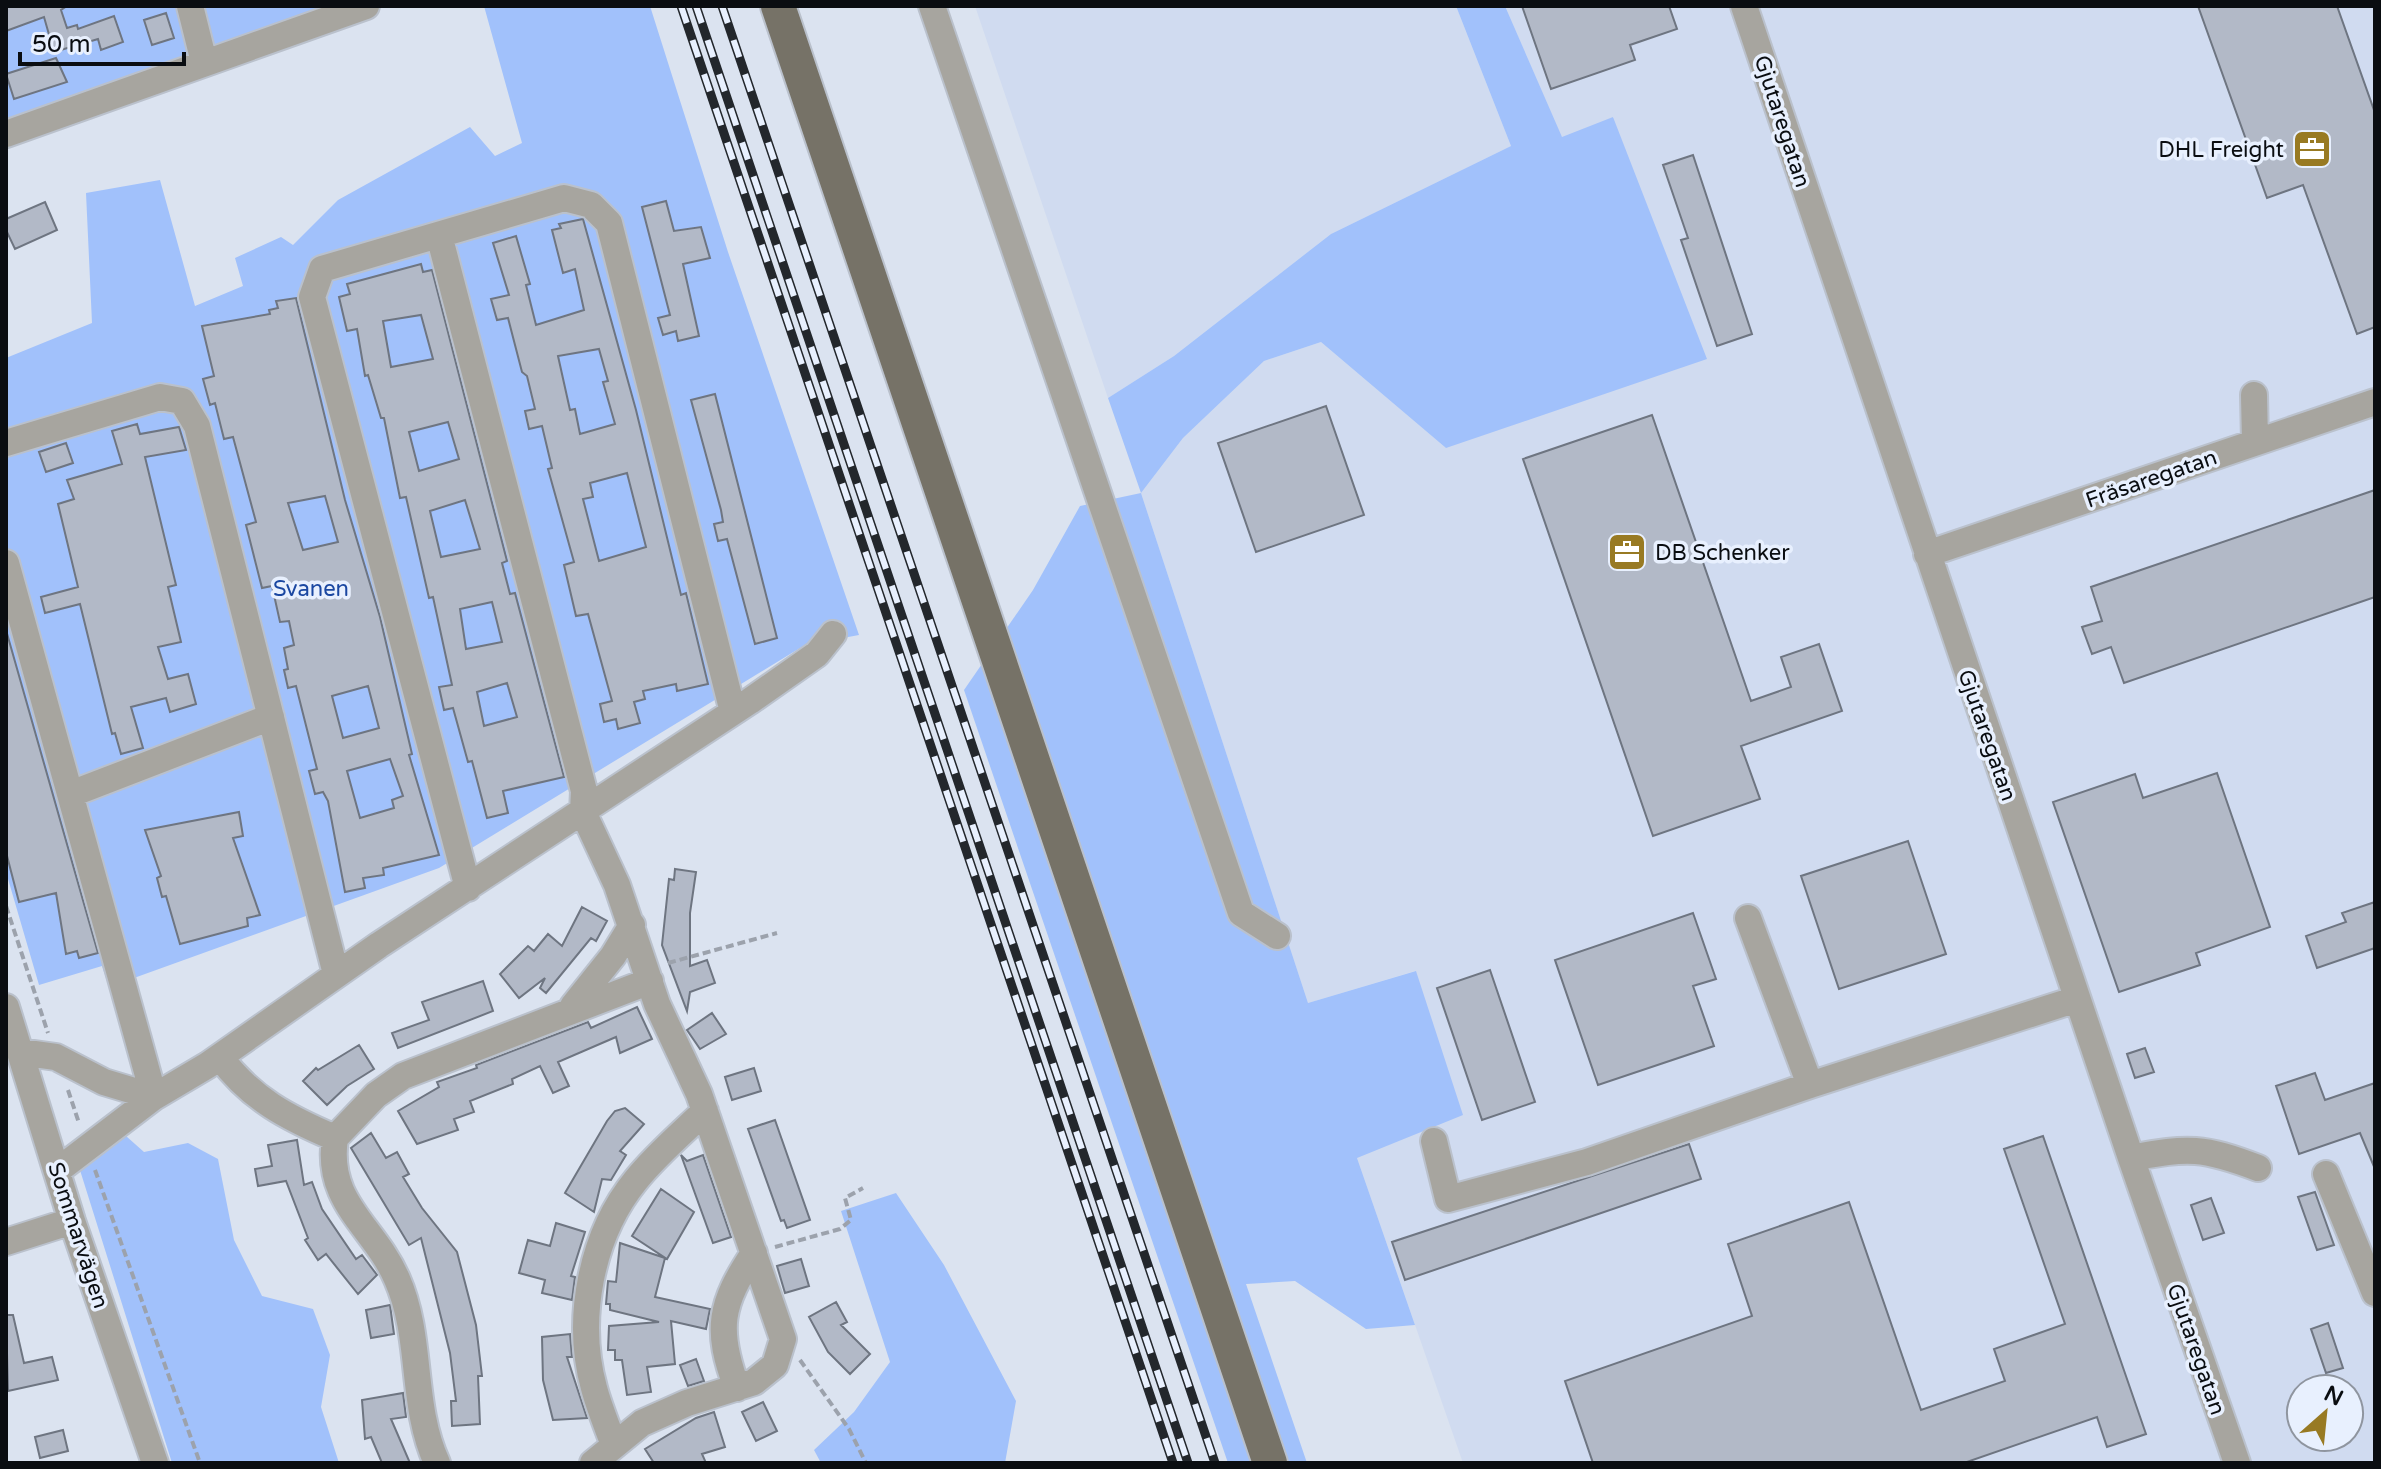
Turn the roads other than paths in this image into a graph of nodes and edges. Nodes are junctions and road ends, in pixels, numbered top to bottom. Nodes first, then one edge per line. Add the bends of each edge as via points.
1 (190, 6) edge
2 (778, 6) edge
3 (932, 6) edge
4 (1744, 6) edge
5 (360, 7) edge
6 (204, 62) junction
7 (6, 134) edge
8 (439, 235) junction
9 (2254, 395) dead end
10 (2375, 402) edge
11 (2255, 442) junction
12 (6, 443) edge
13 (1927, 554) junction
14 (6, 563) edge
15 (833, 634) dead end
16 (733, 712) junction
17 (271, 717) junction
18 (71, 794) junction
19 (583, 812) junction
20 (468, 888) junction
21 (1748, 918) dead end
22 (632, 925) junction
23 (1277, 936) dead end
24 (336, 974) junction
25 (648, 975) junction
26 (2077, 999) junction
27 (6, 1007) edge
28 (569, 1010) junction
29 (20, 1052) junction
30 (220, 1057) junction
31 (1810, 1085) junction
32 (154, 1097) junction
33 (705, 1111) junction
34 (335, 1138) junction
35 (1434, 1141) dead end
36 (2131, 1158) junction
37 (2258, 1168) dead end
38 (57, 1171) junction
39 (2326, 1174) dead end
40 (72, 1221) junction
41 (6, 1242) edge
42 (754, 1253) junction
43 (2375, 1293) edge
44 (737, 1388) junction
45 (614, 1445) junction
46 (155, 1463) edge
47 (437, 1463) edge
48 (593, 1463) edge
49 (1270, 1463) edge
50 (2237, 1463) edge

1 - 6 street
2 - 49 main road
3 - 23 street via 1241,913
4 - 13 street, Gjutaregatan
5 - 6 street
6 - 7 street
8 - 16 street via 564,198 591,205 609,223
8 - 19 street via 584,791
8 - 20 street via 322,269 312,297
9 - 11 street
10 - 11 street, Fräsaregatan
11 - 13 street, Fräsaregatan
12 - 17 street via 160,397 182,401 197,426
13 - 26 street, Gjutaregatan
14 - 18 street
15 - 16 street via 817,654
16 - 19 street
17 - 18 street
17 - 24 street
18 - 32 street
19 - 20 street
19 - 22 street
20 - 24 street
21 - 31 street
22 - 25 street
22 - 28 street
24 - 30 street
25 - 28 street
25 - 33 street
26 - 31 street
26 - 36 street, Gjutaregatan
27 - 29 street, Sommarvägen
28 - 34 street via 403,1076 376,1095
29 - 32 street via 56,1057 104,1082
29 - 38 street, Sommarvägen
30 - 32 street
30 - 34 street via 260,1101
31 - 35 street via 1587,1162 1448,1199
32 - 38 street
33 - 42 street
33 - 45 street via 634,1181 598,1251 587,1298 586,1344 593,1386
34 - 47 street via 333,1169 340,1192 379,1246 407,1305 425,1438
36 - 37 street via 2211,1150
36 - 50 street, Gjutaregatan
38 - 40 street, Sommarvägen
39 - 43 street
40 - 41 street
40 - 46 street, Sommarvägen
42 - 44 street via 724,1309 724,1339
42 - 44 street via 783,1339 775,1365
44 - 45 street via 642,1423
45 - 48 street

